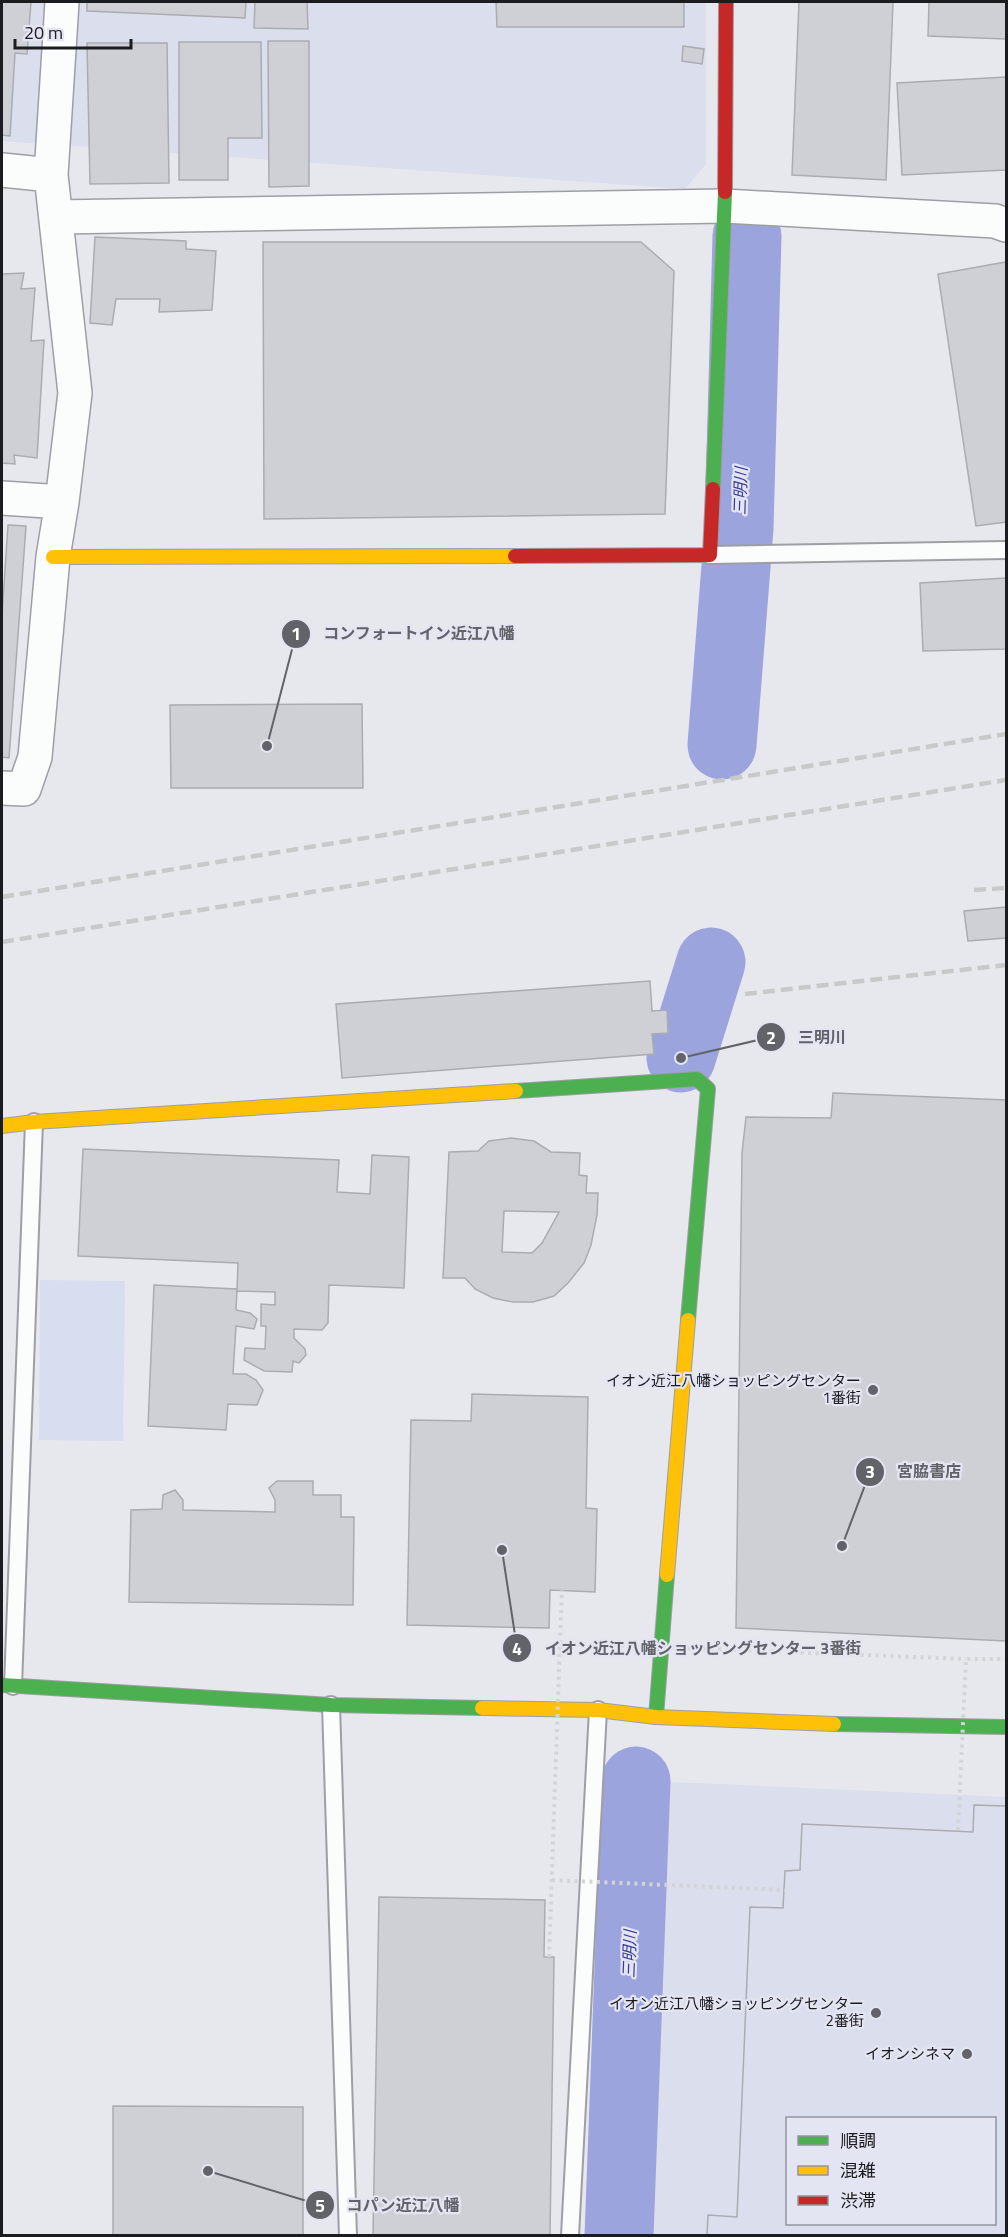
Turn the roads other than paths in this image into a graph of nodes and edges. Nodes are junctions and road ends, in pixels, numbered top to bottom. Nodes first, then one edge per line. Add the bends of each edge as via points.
1 (62, 2) edge
2 (726, 2) edge
3 (2, 170) edge
4 (51, 175) junction
5 (724, 206) junction
6 (56, 217) junction
7 (1006, 225) edge
8 (2, 498) edge
9 (62, 502) junction
10 (1006, 550) edge
11 (717, 555) junction
12 (52, 557) junction
13 (2, 788) edge
14 (34, 1122) junction
15 (2, 1126) edge
16 (7, 1685) edge
17 (331, 1705) junction
18 (598, 1710) junction
19 (656, 1717) junction
20 (1006, 1728) edge
21 (348, 2235) edge
22 (570, 2235) edge

1 - 4 street
2 - 5 street
3 - 4 street
4 - 6 street
5 - 6 street
5 - 7 street via 995,221
5 - 11 street
6 - 9 street via 75,393
8 - 9 street
9 - 12 street
10 - 11 lane
11 - 12 street
12 - 13 street via 35,757 24,789
14 - 15 street
14 - 16 lane
14 - 19 street via 697,1079 703,1084 708,1089
16 - 17 street
17 - 18 street
17 - 21 lane
18 - 19 street
18 - 22 lane
19 - 20 street

